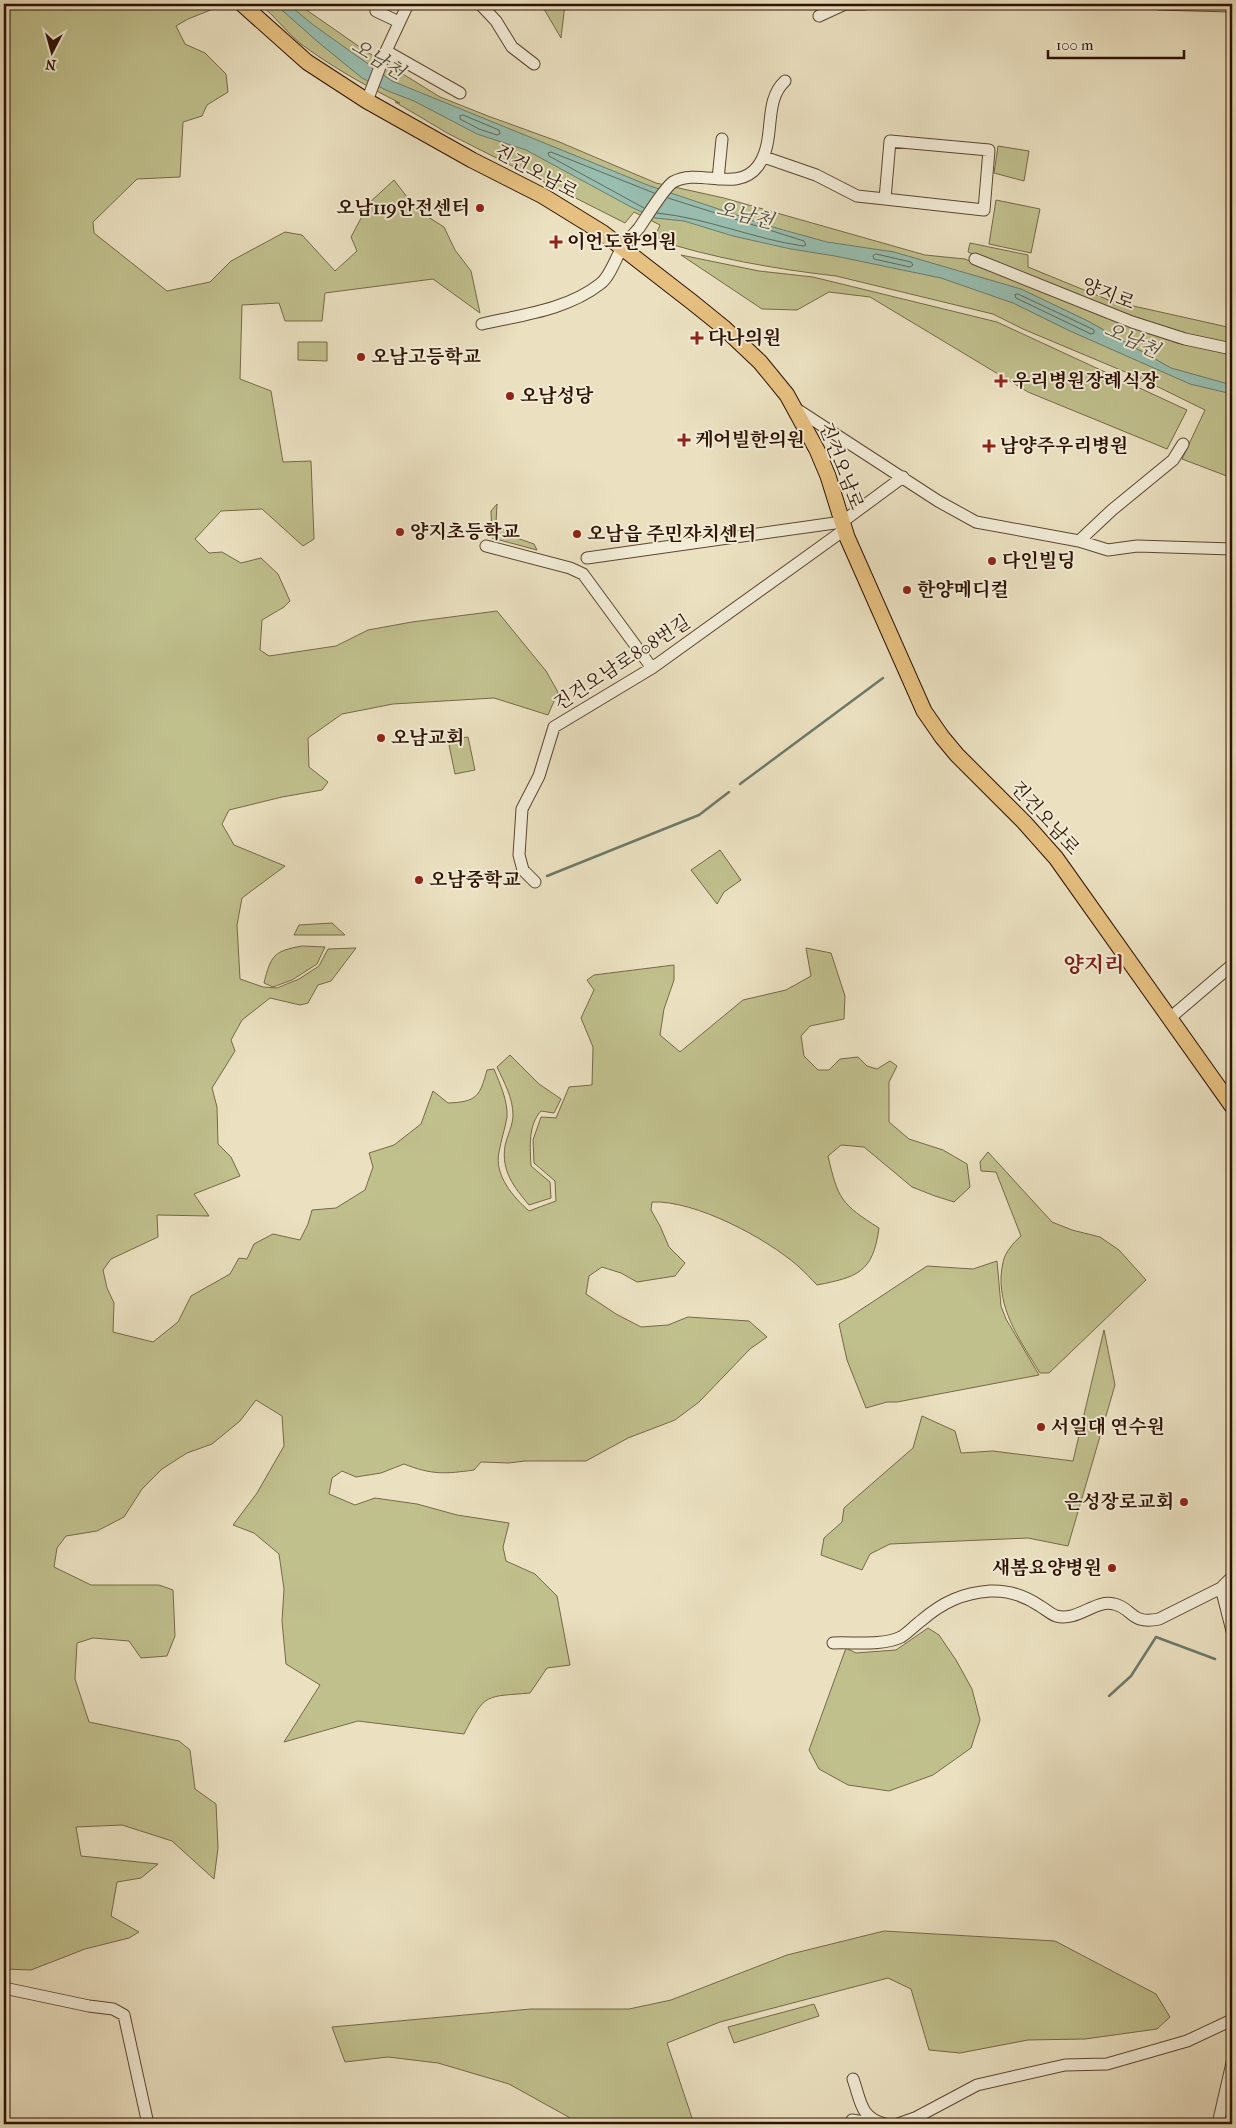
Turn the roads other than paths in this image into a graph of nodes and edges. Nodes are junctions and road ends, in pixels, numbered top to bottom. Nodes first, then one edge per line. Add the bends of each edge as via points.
1 (242, 4) edge
2 (376, 4) edge
3 (408, 4) edge
4 (480, 4) edge
5 (865, 4) edge
6 (1158, 4) edge
7 (1232, 6) edge
8 (820, 16) dead end
9 (399, 22) junction
10 (386, 51) junction
11 (534, 64) dead end
12 (785, 81) dead end
13 (460, 94) dead end
14 (369, 96) junction
15 (722, 138) dead end
16 (764, 157) junction
17 (718, 179) junction
18 (885, 199) junction
19 (622, 248) junction
20 (975, 259) dead end
21 (482, 324) dead end
22 (1232, 349) edge
23 (795, 408) junction
24 (1183, 444) dead end
25 (903, 477) junction
26 (843, 526) junction
27 (1079, 542) junction
28 (486, 546) dead end
29 (1232, 549) edge
30 (587, 558) dead end
31 (652, 668) junction
32 (535, 882) dead end
33 (1232, 965) edge
34 (1170, 1018) junction
35 (1232, 1106) edge
36 (1232, 1577) edge
37 (1220, 1588) junction
38 (1232, 1631) edge
39 (834, 1643) dead end
40 (4, 1988) edge
41 (1232, 2020) edge
42 (1232, 2063) edge
43 (853, 2079) dead end
44 (852, 2120) dead end
45 (148, 2124) edge
46 (885, 2124) edge
47 (898, 2124) edge
48 (1218, 2124) edge

1 - 14 main road, 진건오남로 via 307,62
2 - 9 street via 376,11
3 - 9 street
4 - 11 street via 496,21 512,47
5 - 8 street via 845,4
6 - 7 street
9 - 10 street
10 - 13 street
10 - 14 street
12 - 16 street via 777,88 774,97
14 - 19 main road, 진건오남로 via 472,160 543,196
15 - 17 street
16 - 17 street via 751,174 736,180
16 - 18 street via 816,175 857,196
17 - 19 street via 682,177 670,184
18 - 18 street via 984,210 989,150 890,141
19 - 21 street via 602,283 562,305
19 - 23 main road, 진건오남로 via 723,327 760,362
20 - 22 street, 양지로 via 1132,322 1185,339
23 - 25 street
23 - 26 main road, 진건오남로 via 824,468
24 - 27 street via 1173,460
25 - 26 street, 진건오남로808번길
25 - 27 street via 976,522
26 - 30 street
26 - 31 street, 진건오남로808번길
26 - 34 main road, 진건오남로 via 910,682 933,724 957,755 1056,858
27 - 29 street via 1108,550 1137,546
28 - 31 street via 583,574
31 - 32 street, 진건오남로808번길 via 554,726 539,776 522,809 519,855 523,870
33 - 34 street
34 - 35 main road, 진건오남로
36 - 37 street
37 - 38 street
37 - 39 street via 1149,1621 1132,1616 1112,1603 1077,1616 1057,1616 1015,1593 972,1593 936,1608 902,1636 888,1641
40 - 45 street via 113,2009 124,2015
41 - 47 street via 1187,2041 1107,2064 1065,2065 978,2084
42 - 48 street
43 - 46 street via 864,2112 872,2121
44 - 46 street

